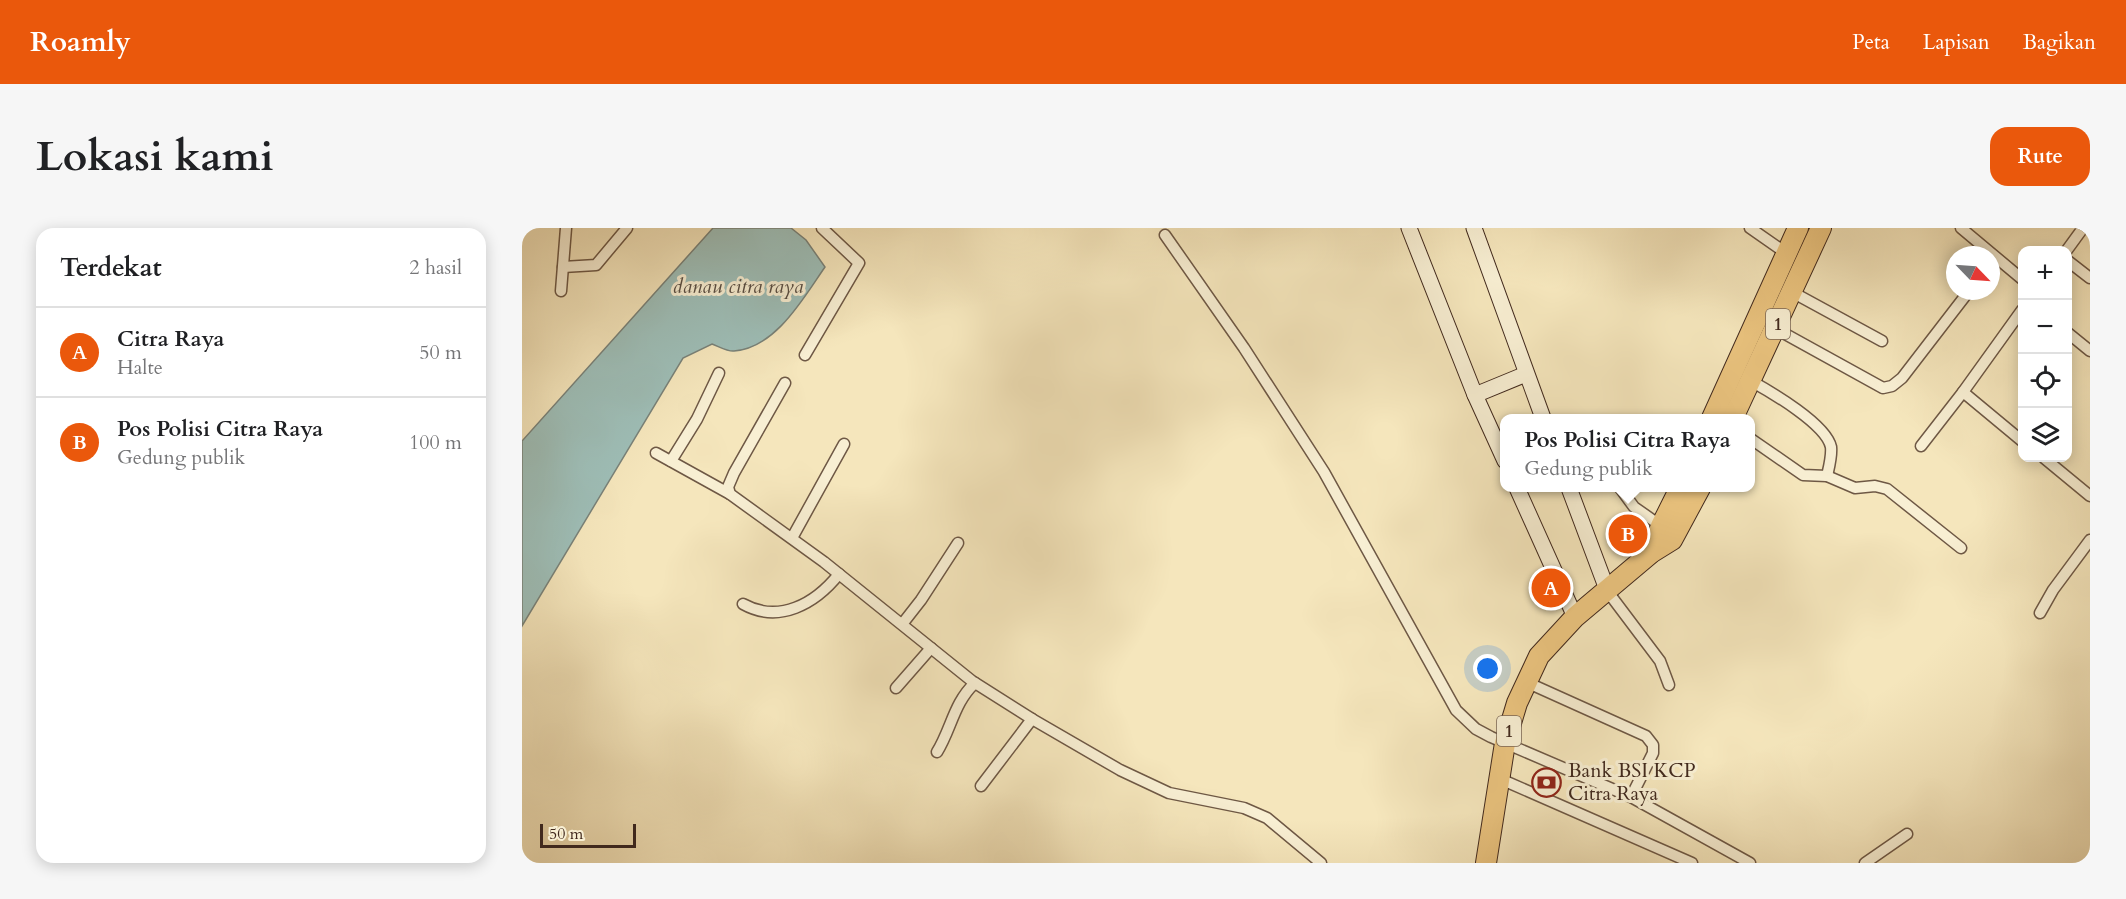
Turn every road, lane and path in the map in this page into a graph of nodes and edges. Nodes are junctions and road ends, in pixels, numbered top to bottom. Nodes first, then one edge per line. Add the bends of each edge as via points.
1 (566, 228) edge
2 (627, 228) edge
3 (822, 228) edge
4 (1409, 228) edge
5 (1474, 228) edge
6 (1750, 228) edge
7 (1798, 228) edge
8 (1821, 228) edge
9 (1961, 228) edge
10 (2083, 228) edge
11 (1165, 235) dead end
12 (1980, 246) edge
13 (2070, 246) edge
14 (1786, 252) junction
15 (2000, 264) edge
16 (2072, 265) edge
17 (563, 267) junction
18 (2018, 276) edge
19 (2090, 278) edge
20 (561, 291) dead end
21 (1792, 292) junction
22 (1962, 300) edge
23 (2018, 316) edge
24 (1776, 329) junction
25 (2072, 337) edge
26 (1882, 341) dead end
27 (2090, 351) edge
28 (805, 355) dead end
29 (719, 373) dead end
30 (1526, 374) junction
31 (1751, 381) junction
32 (785, 383) dead end
33 (1963, 392) junction
34 (1475, 394) junction
35 (1541, 414) edge
36 (1714, 414) edge
37 (1735, 414) edge
38 (2018, 438) edge
39 (1755, 443) edge
40 (844, 444) dead end
41 (1921, 446) dead end
42 (1500, 450) edge
43 (656, 453) dead end
44 (670, 461) junction
45 (2049, 462) edge
46 (1827, 476) junction
47 (1519, 492) edge
48 (1570, 492) edge
49 (1623, 492) edge
50 (1678, 492) edge
51 (1698, 492) edge
52 (730, 494) junction
53 (2090, 496) edge
54 (1661, 526) junction
55 (792, 538) junction
56 (2090, 540) edge
57 (958, 543) dead end
58 (1961, 548) dead end
59 (1651, 553) junction
60 (839, 574) junction
61 (1608, 592) junction
62 (742, 604) dead end
63 (2040, 613) dead end
64 (1575, 617) junction
65 (903, 623) junction
66 (931, 648) junction
67 (1526, 682) junction
68 (975, 683) junction
69 (1669, 685) dead end
70 (896, 688) dead end
71 (1032, 719) junction
72 (1505, 743) junction
73 (937, 752) dead end
74 (1498, 778) junction
75 (981, 786) dead end
76 (1632, 797) junction
77 (1907, 834) dead end
78 (1321, 863) edge
79 (1486, 863) edge
80 (1692, 863) edge
81 (1750, 863) edge
82 (1865, 863) edge

1 - 17 street
2 - 17 street via 596,265
3 - 28 street via 857,259 858,267
4 - 34 main road
5 - 30 main road
6 - 14 street
7 - 14 highway, 1
8 - 21 highway, 1
9 - 12 street
10 - 13 street
11 - 72 street via 1324,472 1456,710 1476,729
14 - 36 highway, 1
15 - 18 street
16 - 19 street
17 - 20 street
21 - 24 highway, 1
21 - 26 street
22 - 24 street via 1902,378 1883,388
23 - 33 street
24 - 31 highway, 1
25 - 27 street
29 - 44 street via 693,427
30 - 34 main road
30 - 35 main road
31 - 37 highway, 1
31 - 46 street via 1796,409 1825,437 1832,451
32 - 52 street via 734,473 728,487
33 - 38 street
33 - 41 street
34 - 42 main road
39 - 46 street via 1803,475
40 - 55 street
43 - 44 street
44 - 52 street
45 - 53 street
46 - 58 street via 1855,488 1887,489
47 - 64 main road
48 - 61 main road
49 - 54 street via 1634,507
50 - 54 highway, 1
51 - 59 highway, 1 via 1672,540
52 - 55 street
54 - 59 highway, 1
55 - 60 street
56 - 63 street
57 - 65 street
59 - 61 highway, 1
60 - 62 street via 809,603 795,608 764,613
60 - 65 street
61 - 64 highway, 1
61 - 69 street via 1660,662
64 - 67 highway, 1 via 1539,656
65 - 66 street
66 - 68 street
66 - 70 street
67 - 72 highway, 1
67 - 76 street via 1646,736 1653,745 1653,753
68 - 71 street
68 - 73 street via 951,717
71 - 75 street
71 - 78 street via 1120,770 1169,793 1244,808 1267,819
72 - 74 highway, 1
72 - 76 street
74 - 79 highway, 1
74 - 80 street
76 - 81 street
77 - 82 street

